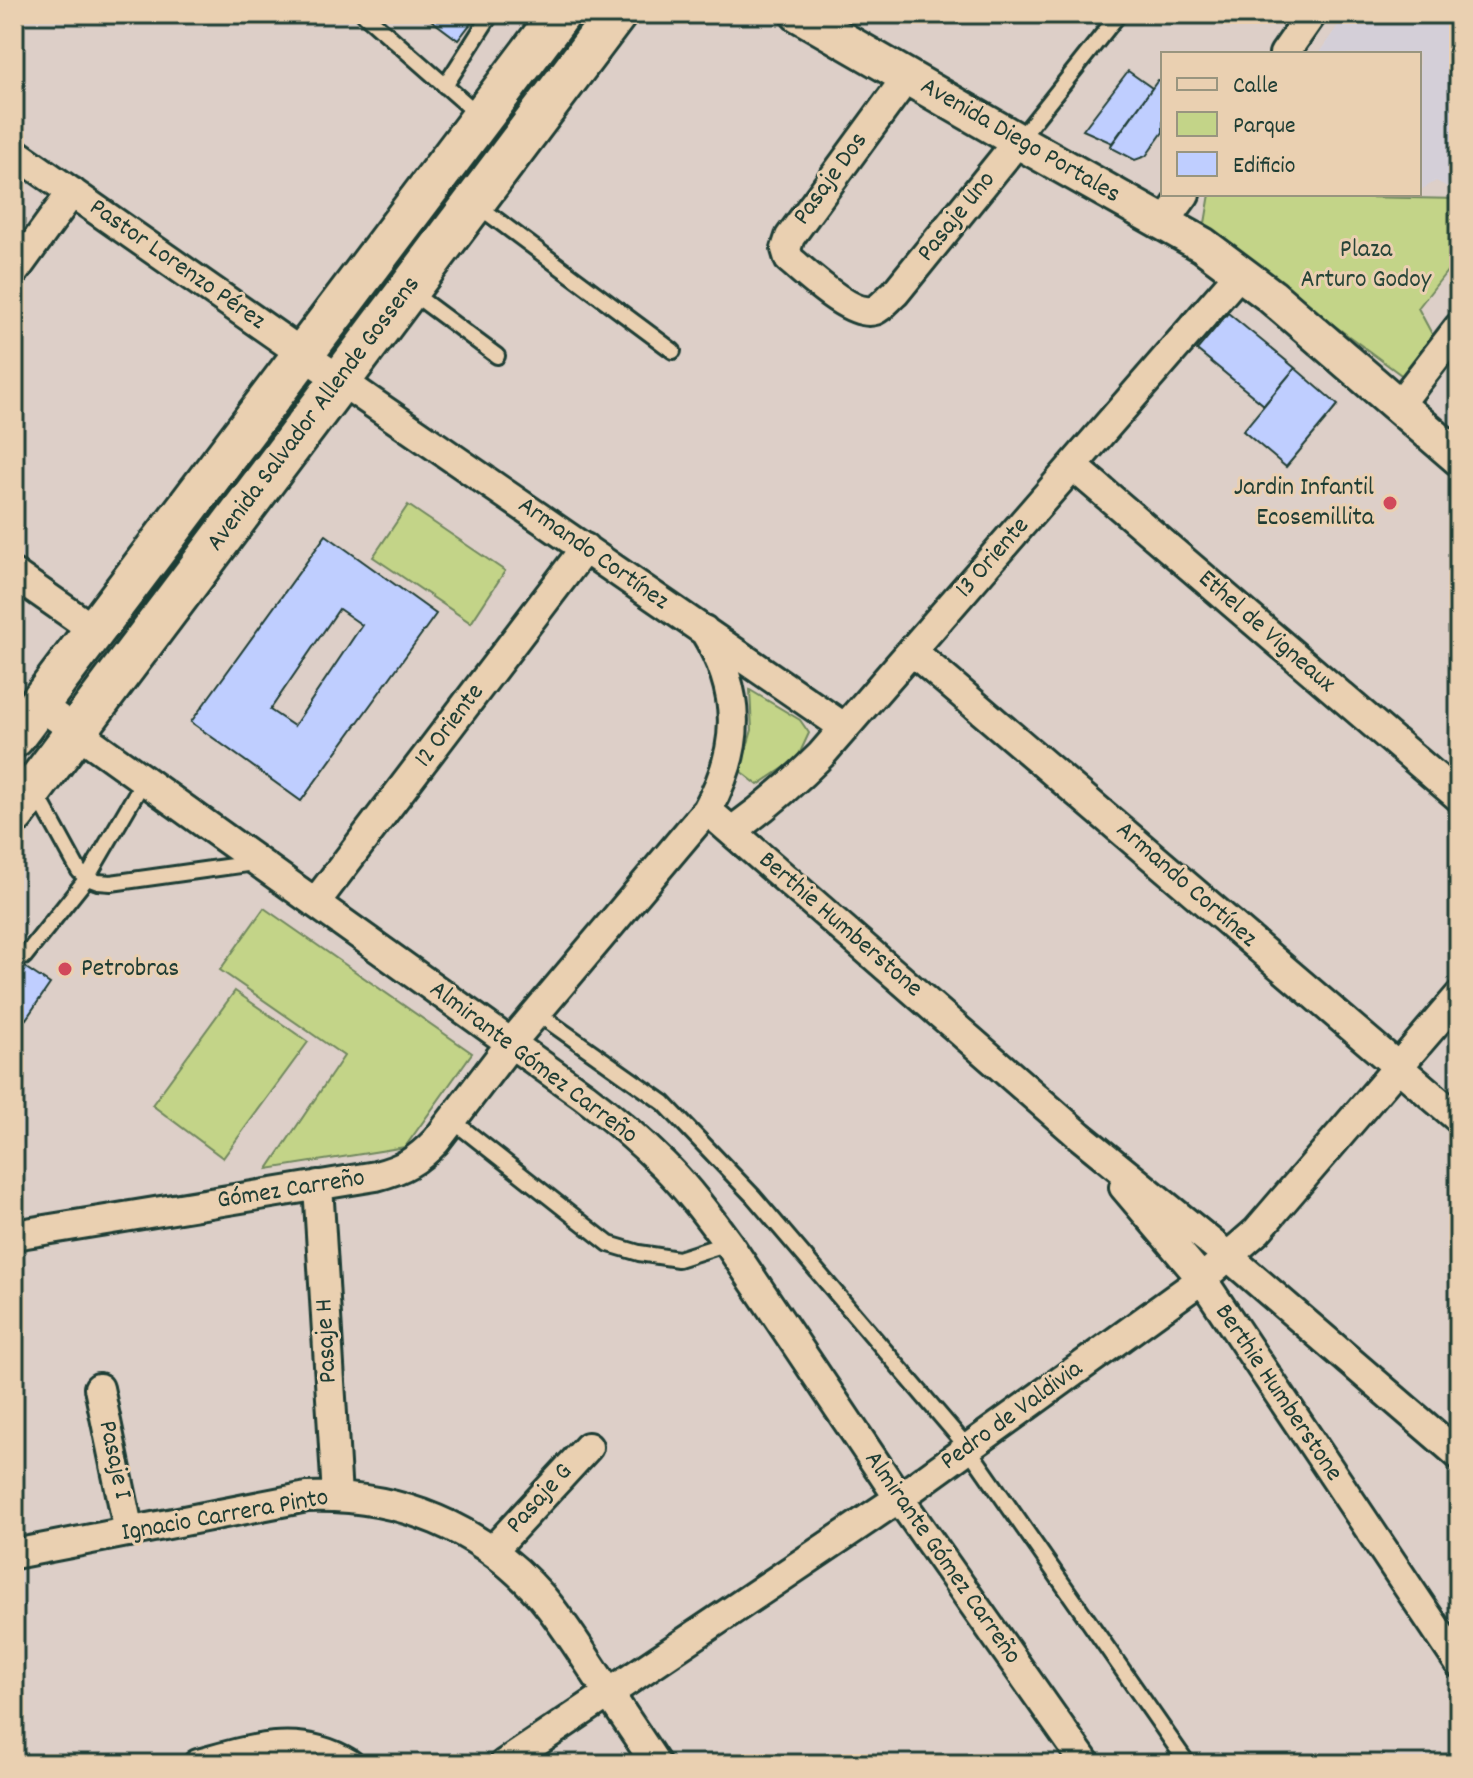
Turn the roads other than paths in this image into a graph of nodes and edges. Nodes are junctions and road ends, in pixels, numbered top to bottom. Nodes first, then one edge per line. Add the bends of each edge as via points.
1 (364, 14) edge
2 (491, 14) edge
3 (560, 14) edge
4 (616, 14) edge
5 (798, 14) edge
6 (1119, 14) edge
7 (1312, 14) edge
8 (1285, 52) edge
9 (907, 77) junction
10 (445, 86) junction
11 (481, 118) junction
12 (1018, 141) junction
13 (14, 152) edge
14 (72, 192) junction
15 (1184, 196) edge
16 (474, 202) junction
17 (1164, 223) junction
18 (14, 272) edge
19 (1241, 272) junction
20 (408, 289) junction
21 (895, 293) joint
22 (1459, 327) edge
23 (673, 351) dead end
24 (304, 353) junction
25 (497, 356) dead end
26 (341, 379) junction
27 (1398, 406) junction
28 (1459, 458) edge
29 (1073, 466) junction
30 (585, 548) junction
31 (14, 574) edge
32 (94, 630) junction
33 (704, 630) junction
34 (912, 651) junction
35 (38, 704) junction
36 (845, 728) junction
37 (75, 731) junction
38 (14, 737) edge
39 (144, 780) junction
40 (1459, 797) edge
41 (24, 801) edge
42 (707, 810) junction
43 (732, 831) junction
44 (258, 862) junction
45 (87, 878) junction
46 (315, 903) junction
47 (24, 957) dead end
48 (1459, 996) edge
49 (537, 1013) junction
50 (511, 1043) junction
51 (1398, 1067) junction
52 (1459, 1119) edge
53 (452, 1120) junction
54 (1080, 1136) junction
55 (318, 1185) junction
56 (14, 1235) edge
57 (728, 1243) junction
58 (1229, 1257) junction
59 (1202, 1279) junction
60 (99, 1388) dead end
61 (588, 1447) dead end
62 (968, 1448) junction
63 (1459, 1455) edge
64 (337, 1496) junction
65 (899, 1498) junction
66 (129, 1532) junction
67 (492, 1551) junction
68 (14, 1554) edge
69 (1459, 1663) edge
70 (609, 1693) junction
71 (198, 1764) edge
72 (349, 1764) edge
73 (504, 1764) edge
74 (656, 1764) edge
75 (1086, 1764) edge
76 (1188, 1764) edge

1 - 10 lane
2 - 10 lane
3 - 11 main road, Avenida Salvador Allende Gossens
4 - 16 main road, Avenida Salvador Allende Gossens
5 - 9 street, Avenida Diego Portales
6 - 12 lane
7 - 8 street
9 - 12 street, Avenida Diego Portales
9 - 21 street, Pasaje Dos via 786,249 789,259 848,306 876,309
10 - 11 lane
11 - 24 main road, Avenida Salvador Allende Gossens
12 - 17 street, Avenida Diego Portales
12 - 21 street, Pasaje Uno
13 - 14 street, Pastor Lorenzo Pérez
14 - 18 street
14 - 24 street, Pastor Lorenzo Pérez
15 - 17 street
16 - 20 main road, Avenida Salvador Allende Gossens
16 - 23 lane
17 - 19 street, Avenida Diego Portales
19 - 27 street, Avenida Diego Portales
19 - 29 street, 13 Oriente
20 - 25 lane
20 - 26 main road, Avenida Salvador Allende Gossens
22 - 27 street
24 - 26 street, Pastor Lorenzo Pérez
24 - 32 main road, Avenida Salvador Allende Gossens
26 - 30 street, Armando Cortínez
26 - 37 main road, Avenida Salvador Allende Gossens
27 - 28 street, Avenida Diego Portales
29 - 34 street, 13 Oriente
29 - 40 street, Ethel de Vigneaux
30 - 33 street, Armando Cortínez
30 - 46 street, 12 Oriente
31 - 32 street
32 - 35 main road, Avenida Salvador Allende Gossens
33 - 36 street, Armando Cortínez
33 - 42 street via 726,674 733,722 727,768
34 - 36 street, 13 Oriente
34 - 51 street, Armando Cortínez
35 - 37 street, Almirante Gómez Carreño
35 - 38 main road, Avenida Salvador Allende Gossens
36 - 43 street, 13 Oriente via 795,781
37 - 39 street, Almirante Gómez Carreño
37 - 41 main road, Avenida Salvador Allende Gossens
39 - 44 street, Almirante Gómez Carreño
39 - 45 lane
41 - 45 lane
42 - 43 street, Berthie Humberstone
42 - 49 street
43 - 54 street, Berthie Humberstone
44 - 45 lane via 111,883
44 - 46 street, Almirante Gómez Carreño
45 - 47 lane
46 - 50 street, Almirante Gómez Carreño
48 - 51 street, Pedro de Valdivia
49 - 50 street
49 - 62 lane via 664,1103 753,1196
50 - 53 street, Gómez Carreño
50 - 57 street, Almirante Gómez Carreño via 626,1129 673,1175
51 - 52 street, Armando Cortínez
51 - 58 street, Pedro de Valdivia
53 - 55 street, Gómez Carreño via 409,1165
53 - 57 lane via 609,1244 678,1259
54 - 58 street, Berthie Humberstone
54 - 59 street, Berthie Humberstone
55 - 56 street, Gómez Carreño
55 - 64 street, Pasaje H
57 - 65 street, Almirante Gómez Carreño
58 - 59 street, Pedro de Valdivia
58 - 63 street, Berthie Humberstone
59 - 62 street, Pedro de Valdivia
59 - 69 street, Berthie Humberstone
60 - 66 street, Pasaje I
61 - 67 street, Pasaje G
62 - 65 street, Pedro de Valdivia
62 - 76 lane
64 - 66 street, Ignacio Carrera Pinto via 307,1497
64 - 67 street, Ignacio Carrera Pinto via 419,1513
65 - 70 street, Pedro de Valdivia
65 - 75 street, Almirante Gómez Carreño
66 - 68 street, Ignacio Carrera Pinto
67 - 70 street, Ignacio Carrera Pinto via 541,1596
70 - 73 street, Pedro de Valdivia
70 - 74 street, Ignacio Carrera Pinto
71 - 72 street via 273,1746 322,1752

